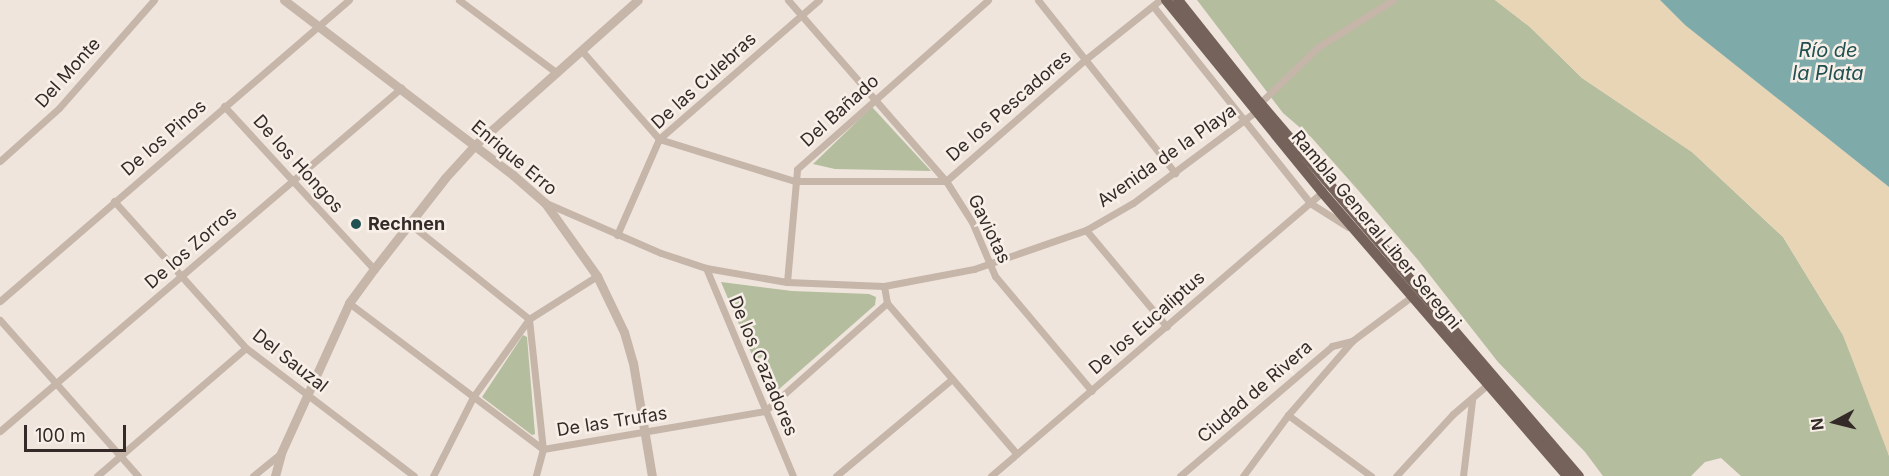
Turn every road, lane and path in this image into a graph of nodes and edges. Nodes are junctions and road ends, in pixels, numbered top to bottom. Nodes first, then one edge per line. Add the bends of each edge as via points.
1 (154, 0) edge
2 (284, 0) edge
3 (349, 0) edge
4 (459, 0) edge
5 (788, 0) edge
6 (819, 0) edge
7 (988, 0) edge
8 (1038, 0) edge
9 (1160, 0) edge
10 (1166, 0) edge
11 (1178, 0) edge
12 (1393, 0) edge
13 (633, 2) edge
14 (1153, 6) junction
15 (801, 15) junction
16 (319, 26) junction
17 (582, 51) junction
18 (1086, 59) junction
19 (556, 73) junction
20 (401, 88) junction
21 (875, 99) junction
22 (225, 106) junction
23 (1257, 107) junction
24 (1244, 121) junction
25 (659, 139) junction
26 (475, 146) junction
27 (0, 161) edge
28 (1175, 173) junction
29 (292, 181) junction
30 (795, 181) junction
31 (946, 181) junction
32 (1322, 192) junction
33 (114, 201) junction
34 (545, 202) junction
35 (1310, 203) junction
36 (410, 224) junction
37 (1086, 230) junction
38 (1356, 231) junction
39 (617, 235) junction
40 (989, 265) junction
41 (706, 268) junction
42 (374, 269) junction
43 (181, 276) junction
44 (597, 276) junction
45 (787, 282) junction
46 (884, 286) junction
47 (1411, 297) junction
48 (0, 302) edge
49 (349, 303) junction
50 (887, 303) junction
51 (529, 319) junction
52 (0, 320) edge
53 (1167, 327) junction
54 (1352, 341) junction
55 (246, 348) junction
56 (952, 379) junction
57 (57, 384) junction
58 (1488, 385) junction
59 (1092, 391) junction
60 (307, 393) junction
61 (473, 397) junction
62 (1472, 400) junction
63 (765, 411) junction
64 (1288, 415) junction
65 (0, 431) edge
66 (644, 432) junction
67 (543, 449) junction
68 (281, 453) junction
69 (1017, 454) junction
70 (121, 456) junction
71 (98, 476) edge
72 (138, 476) edge
73 (254, 476) edge
74 (275, 476) edge
75 (414, 476) edge
76 (434, 476) edge
77 (536, 476) edge
78 (652, 476) edge
79 (793, 476) edge
80 (836, 476) edge
81 (991, 476) edge
82 (1180, 476) edge
83 (1243, 476) edge
84 (1371, 476) edge
85 (1396, 476) edge
86 (1463, 476) edge
87 (1567, 476) edge
88 (1579, 476) edge

1 - 27 street, Del Monte via 59,108
2 - 16 street, Enrique Erro
3 - 16 street, De los Pinos
4 - 19 street
5 - 15 street, Gaviotas
6 - 15 street, De las Culebras
7 - 21 street, Del Bañado
8 - 18 street
9 - 14 street, De los Pescadores
10 - 23 main road, Rambla General Liber Seregni
11 - 23 main road, Rambla General Liber Seregni
12 - 23 street, Avenida de la Playa via 1318,47
13 - 17 street
14 - 18 street, De los Pescadores
14 - 24 street
15 - 21 street, Gaviotas
15 - 25 street, De las Culebras
16 - 20 street, Enrique Erro
16 - 22 street, De los Pinos
17 - 19 street
17 - 25 street
18 - 28 street
18 - 31 street, De los Pescadores
19 - 26 street
20 - 26 street, Enrique Erro
20 - 29 street, De los Zorros
21 - 30 street, Del Bañado via 796,169
21 - 31 street, Gaviotas
22 - 29 street, De los Hongos
22 - 33 street, De los Pinos
23 - 24 street, Avenida de la Playa
23 - 32 main road, Rambla General Liber Seregni
23 - 88 main road, Rambla General Liber Seregni
24 - 28 street, Avenida de la Playa
24 - 35 street
25 - 30 street, De los Pescadores
25 - 39 street, De las Culebras
26 - 34 street, Enrique Erro
26 - 36 street via 445,177
28 - 37 street, Avenida de la Playa
29 - 42 street, De los Hongos
29 - 43 street, De los Zorros
30 - 31 street, De los Pescadores
30 - 45 street, Del Bañado
31 - 40 street, Gaviotas via 972,222
32 - 35 street, De los Eucaliptus
32 - 38 main road, Rambla General Liber Seregni
33 - 43 street, Del Sauzal
33 - 48 street, De los Pinos
34 - 39 street, Avenida de la Playa
34 - 44 street, Enrique Erro
35 - 38 street
35 - 53 street, De los Eucaliptus
36 - 42 street
36 - 51 street
37 - 40 street, Avenida de la Playa
37 - 53 street
38 - 47 main road, Rambla General Liber Seregni
39 - 41 street, Avenida de la Playa
40 - 46 street, Avenida de la Playa
40 - 59 street, Gaviotas
41 - 45 street, Avenida de la Playa
41 - 63 street, De los Cazadores
42 - 49 street
43 - 55 street, Del Sauzal
43 - 57 street, De los Zorros
44 - 51 street
44 - 66 street, Enrique Erro via 624,332
45 - 46 street, Avenida de la Playa
46 - 50 street
47 - 54 street, Ciudad de Rivera
47 - 58 main road, Rambla General Liber Seregni
49 - 60 street
49 - 61 street, De las Trufas
50 - 56 street
50 - 63 street
51 - 61 street
51 - 67 street
52 - 57 street
53 - 59 street, De los Eucaliptus
54 - 64 street
54 - 82 street, Ciudad de Rivera via 1332,346
55 - 60 street, Del Sauzal
55 - 70 street
56 - 69 street
56 - 80 street
57 - 65 street, De los Zorros
57 - 70 street
58 - 62 street
58 - 87 main road, Rambla General Liber Seregni
59 - 69 street, De los Eucaliptus
60 - 68 street
60 - 75 street, Del Sauzal
61 - 67 street, De las Trufas
61 - 76 street
62 - 85 street via 1453,414
62 - 86 street
63 - 66 street, De las Trufas
63 - 79 street, De los Cazadores
64 - 83 street
64 - 84 street
66 - 67 street, De las Trufas
66 - 78 street, Enrique Erro
67 - 77 street
68 - 73 street
68 - 74 street
69 - 81 street, De los Eucaliptus
70 - 71 street
70 - 72 street

